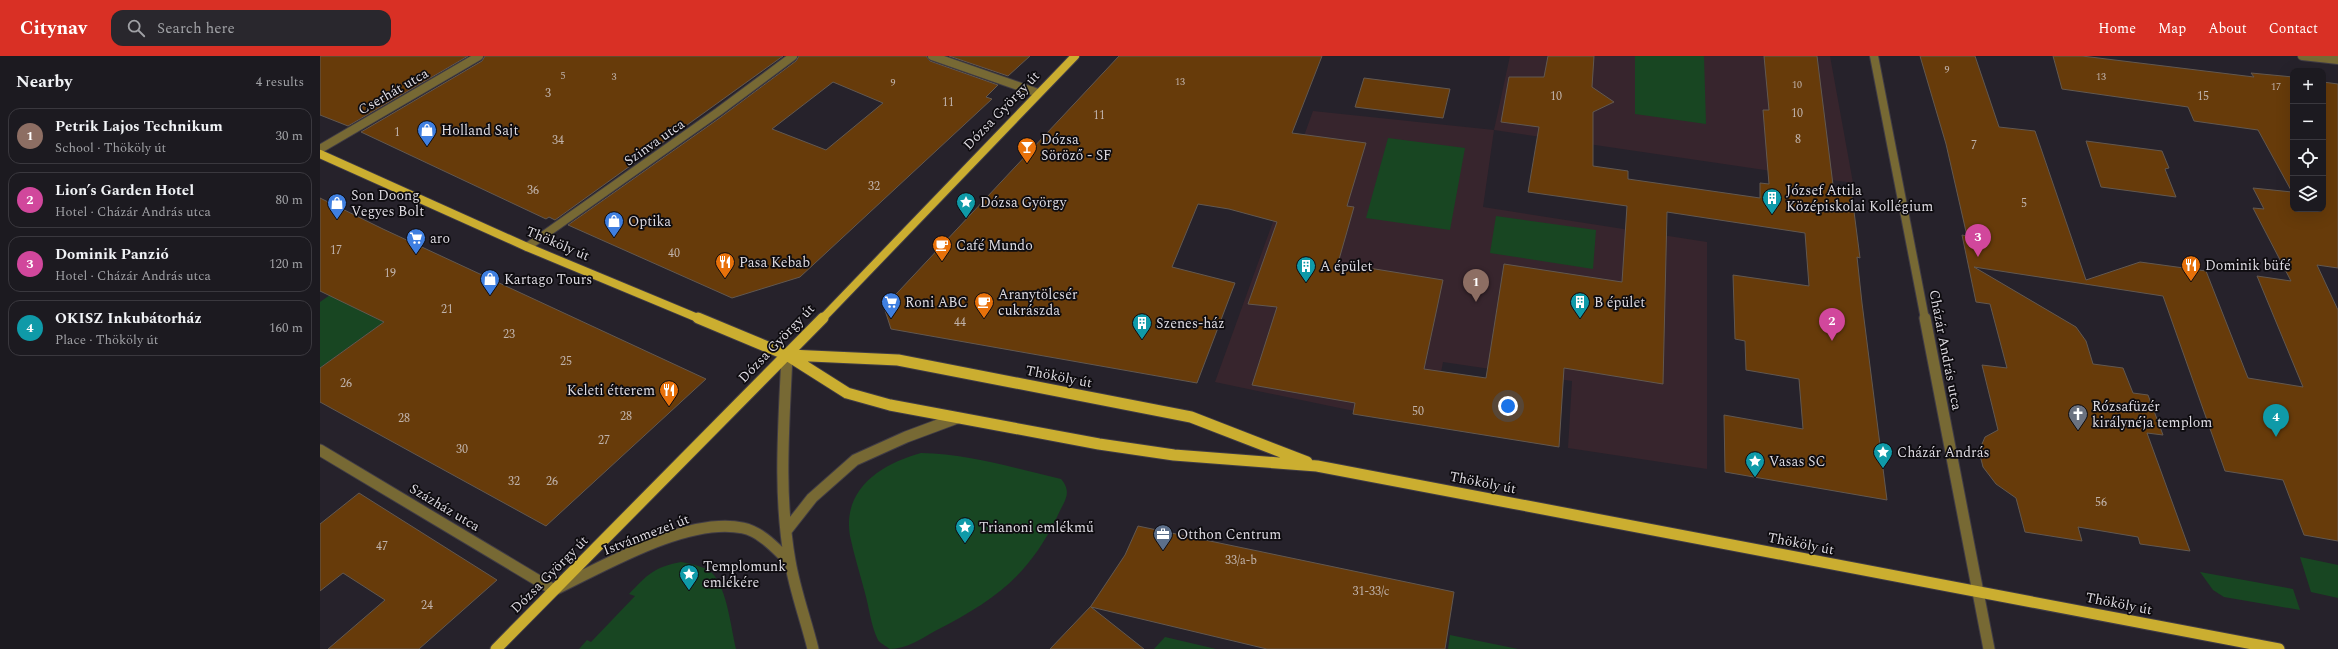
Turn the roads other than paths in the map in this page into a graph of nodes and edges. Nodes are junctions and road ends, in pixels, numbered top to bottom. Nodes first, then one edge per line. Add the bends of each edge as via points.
1 (479, 56) edge
2 (793, 56) edge
3 (932, 56) edge
4 (1075, 56) edge
5 (1874, 56) edge
6 (2302, 56) edge
7 (2338, 60) edge
8 (1038, 93) junction
9 (320, 149) edge
10 (320, 154) edge
11 (527, 247) junction
12 (787, 355) junction
13 (957, 418) junction
14 (320, 450) edge
15 (1317, 466) junction
16 (786, 531) junction
17 (790, 562) junction
18 (554, 590) junction
19 (1978, 592) junction
20 (496, 649) edge
21 (813, 649) edge
22 (1989, 649) edge
23 (2279, 649) edge

1 - 9 street, Cserhát utca
2 - 11 street, Szinva utca
3 - 8 street
4 - 8 main road, Dózsa György út
5 - 19 street, Cházár András utca
6 - 7 street
8 - 12 main road, Dózsa György út
10 - 11 main road, Thököly út
11 - 12 main road, Thököly út
12 - 13 main road, Thököly út via 847,393 890,405
12 - 15 main road, Thököly út via 898,360 1191,417
12 - 16 street via 783,448
12 - 18 main road, Dózsa György út
13 - 15 main road, Thököly út via 1174,455
13 - 16 street via 855,460 812,498
14 - 18 street, Százház utca
15 - 19 main road, Thököly út
16 - 17 street
17 - 18 street, Istvánmezei út via 763,537 744,528 723,525 687,531
17 - 21 street
18 - 20 main road, Dózsa György út
19 - 22 street, Cházár András utca
19 - 23 main road, Thököly út

